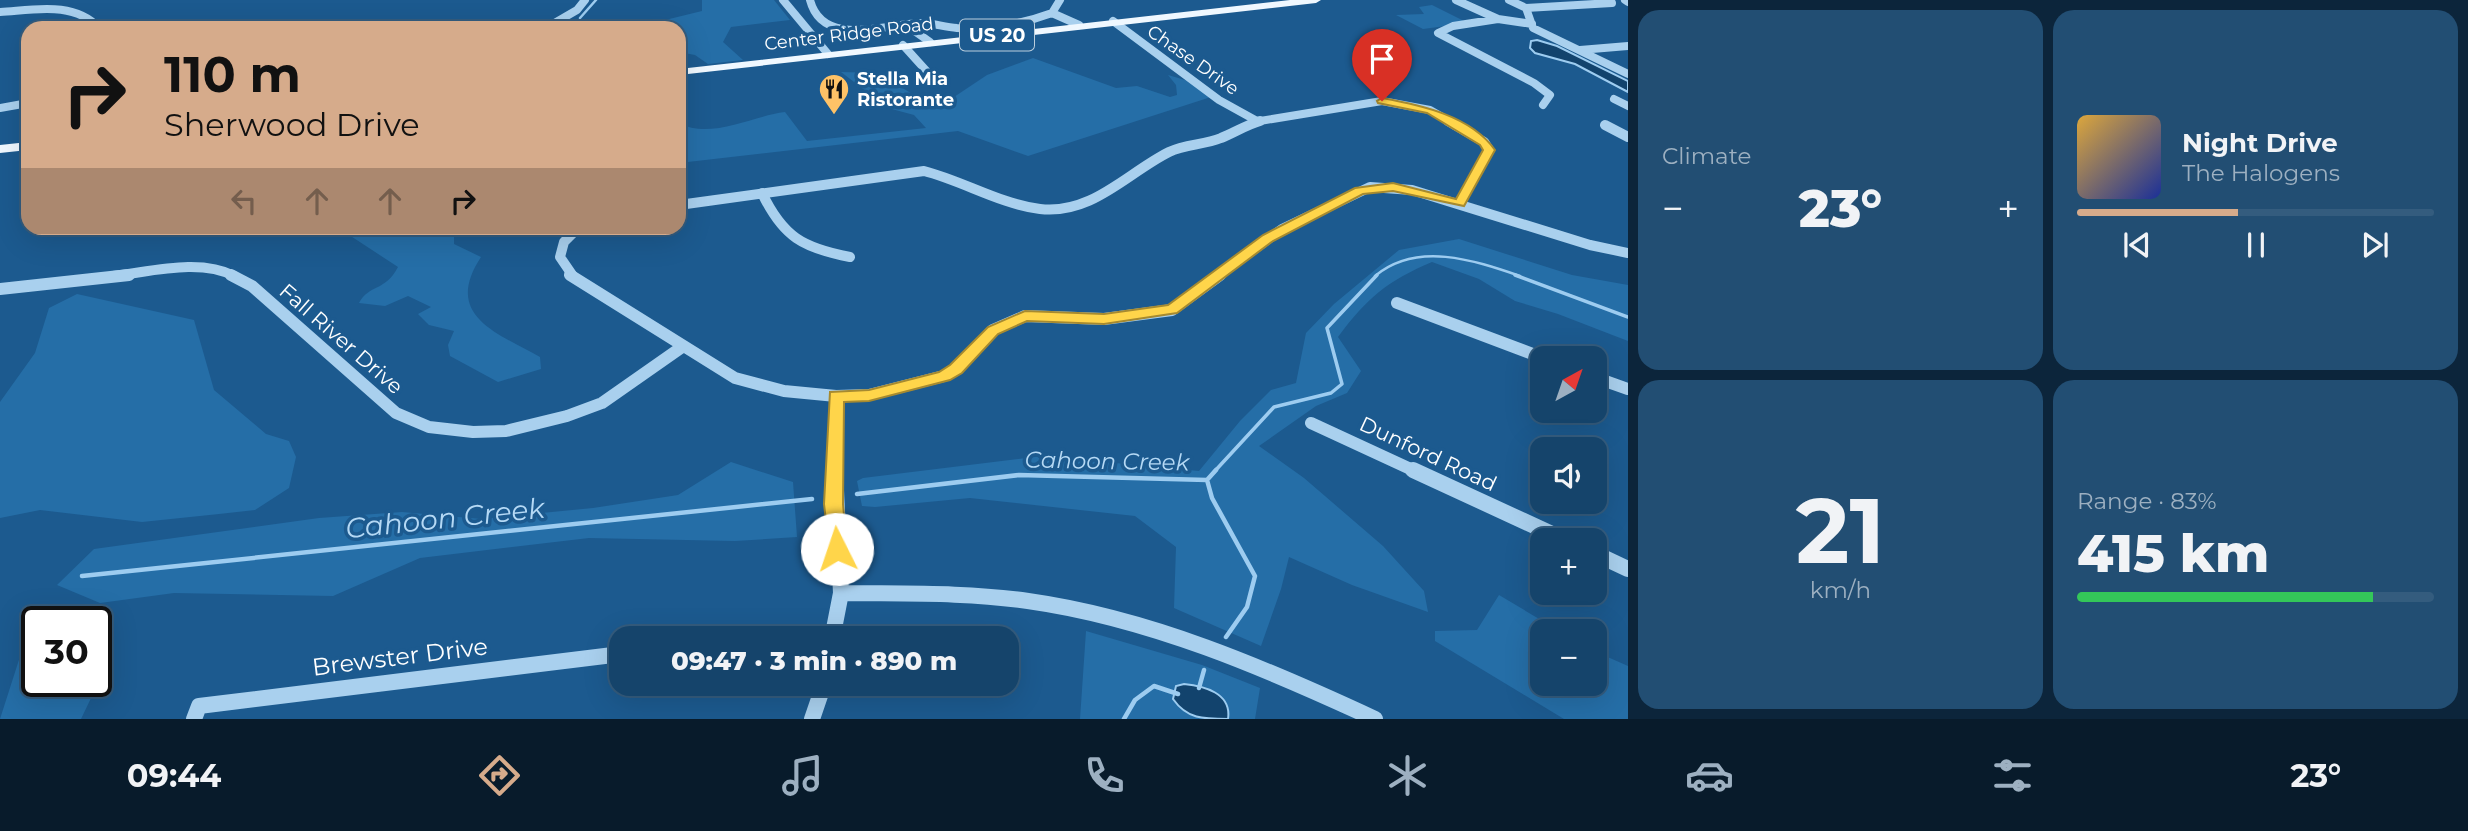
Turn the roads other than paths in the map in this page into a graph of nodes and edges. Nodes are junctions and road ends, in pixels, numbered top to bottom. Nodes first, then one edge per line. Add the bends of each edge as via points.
1 (585, 0) edge
2 (783, 0) edge
3 (810, 0) edge
4 (1060, 0) edge
5 (1316, 0) edge
6 (1456, 0) edge
7 (1508, 0) edge
8 (64, 2) edge
9 (1612, 3) dead end
10 (1526, 8) junction
11 (0, 12) edge
12 (1052, 13) junction
13 (1498, 19) junction
14 (91, 21) edge
15 (559, 21) edge
16 (1113, 21) junction
17 (1532, 24) junction
18 (906, 25) junction
19 (1079, 25) junction
20 (913, 31) joint
21 (930, 42) junction
22 (903, 46) junction
23 (1627, 46) edge
24 (1577, 50) junction
25 (828, 54) junction
26 (686, 71) edge
27 (1628, 74) edge
28 (931, 76) dead end
29 (1614, 99) dead end
30 (1543, 105) dead end
31 (1628, 106) edge
32 (1257, 121) junction
33 (1605, 125) dead end
34 (1628, 137) edge
35 (21, 147) edge
36 (0, 149) edge
37 (762, 193) junction
38 (1459, 203) junction
39 (686, 204) edge
40 (571, 235) edge
41 (1628, 253) edge
42 (850, 257) dead end
43 (0, 289) edge
44 (1397, 303) dead end
45 (682, 347) junction
46 (1530, 353) edge
47 (1607, 382) edge
48 (1628, 389) edge
49 (836, 396) junction
50 (1311, 423) dead end
51 (1539, 528) edge
52 (1607, 559) edge
53 (1628, 569) edge
54 (841, 593) junction
55 (835, 626) edge
56 (609, 655) edge
57 (819, 696) edge
58 (194, 719) edge
59 (812, 719) edge
60 (1375, 719) edge

1 - 15 street
2 - 25 street
3 - 18 street via 817,18 832,25 860,29
4 - 12 street
5 - 16 main road, Center Ridge Road / US 20
6 - 13 street
7 - 10 street
8 - 11 street
8 - 14 street
9 - 10 street
10 - 17 street
12 - 18 street via 964,28
12 - 19 street
13 - 17 street
13 - 30 street via 1438,33 1534,83 1550,95
16 - 19 main road, Center Ridge Road / US 20
16 - 32 street, Chase Drive via 1219,100
17 - 24 street
18 - 20 street
19 - 21 main road, Center Ridge Road / US 20
20 - 21 street
21 - 22 main road, Center Ridge Road / US 20
22 - 25 main road, Center Ridge Road / US 20
22 - 28 street
23 - 24 street
24 - 27 street
25 - 26 main road, Center Ridge Road / US 20
29 - 31 street
32 - 37 street via 1219,139 1171,151 1093,200 1069,209 1012,203 924,171
32 - 38 street via 1382,101 1430,110 1471,133 1489,150
33 - 34 street
35 - 36 main road
37 - 39 street
37 - 42 street via 782,232 825,253
38 - 41 street
38 - 49 street via 1393,187 1360,190 1264,241 1172,310 1104,319 1025,316 993,330 944,376 869,395
40 - 45 street via 559,257 569,274
43 - 45 street, Fall River Drive via 189,268 224,271 252,286 396,413 429,427 473,432 534,426 602,402
44 - 46 street
45 - 49 street via 735,378 783,391
47 - 48 street
49 - 54 street via 834,504
50 - 51 street, Dunford Road
52 - 53 street
54 - 55 street
54 - 60 street via 975,597 1052,605 1180,636 1291,679
56 - 58 street, Brewster Drive via 199,706
57 - 59 street

